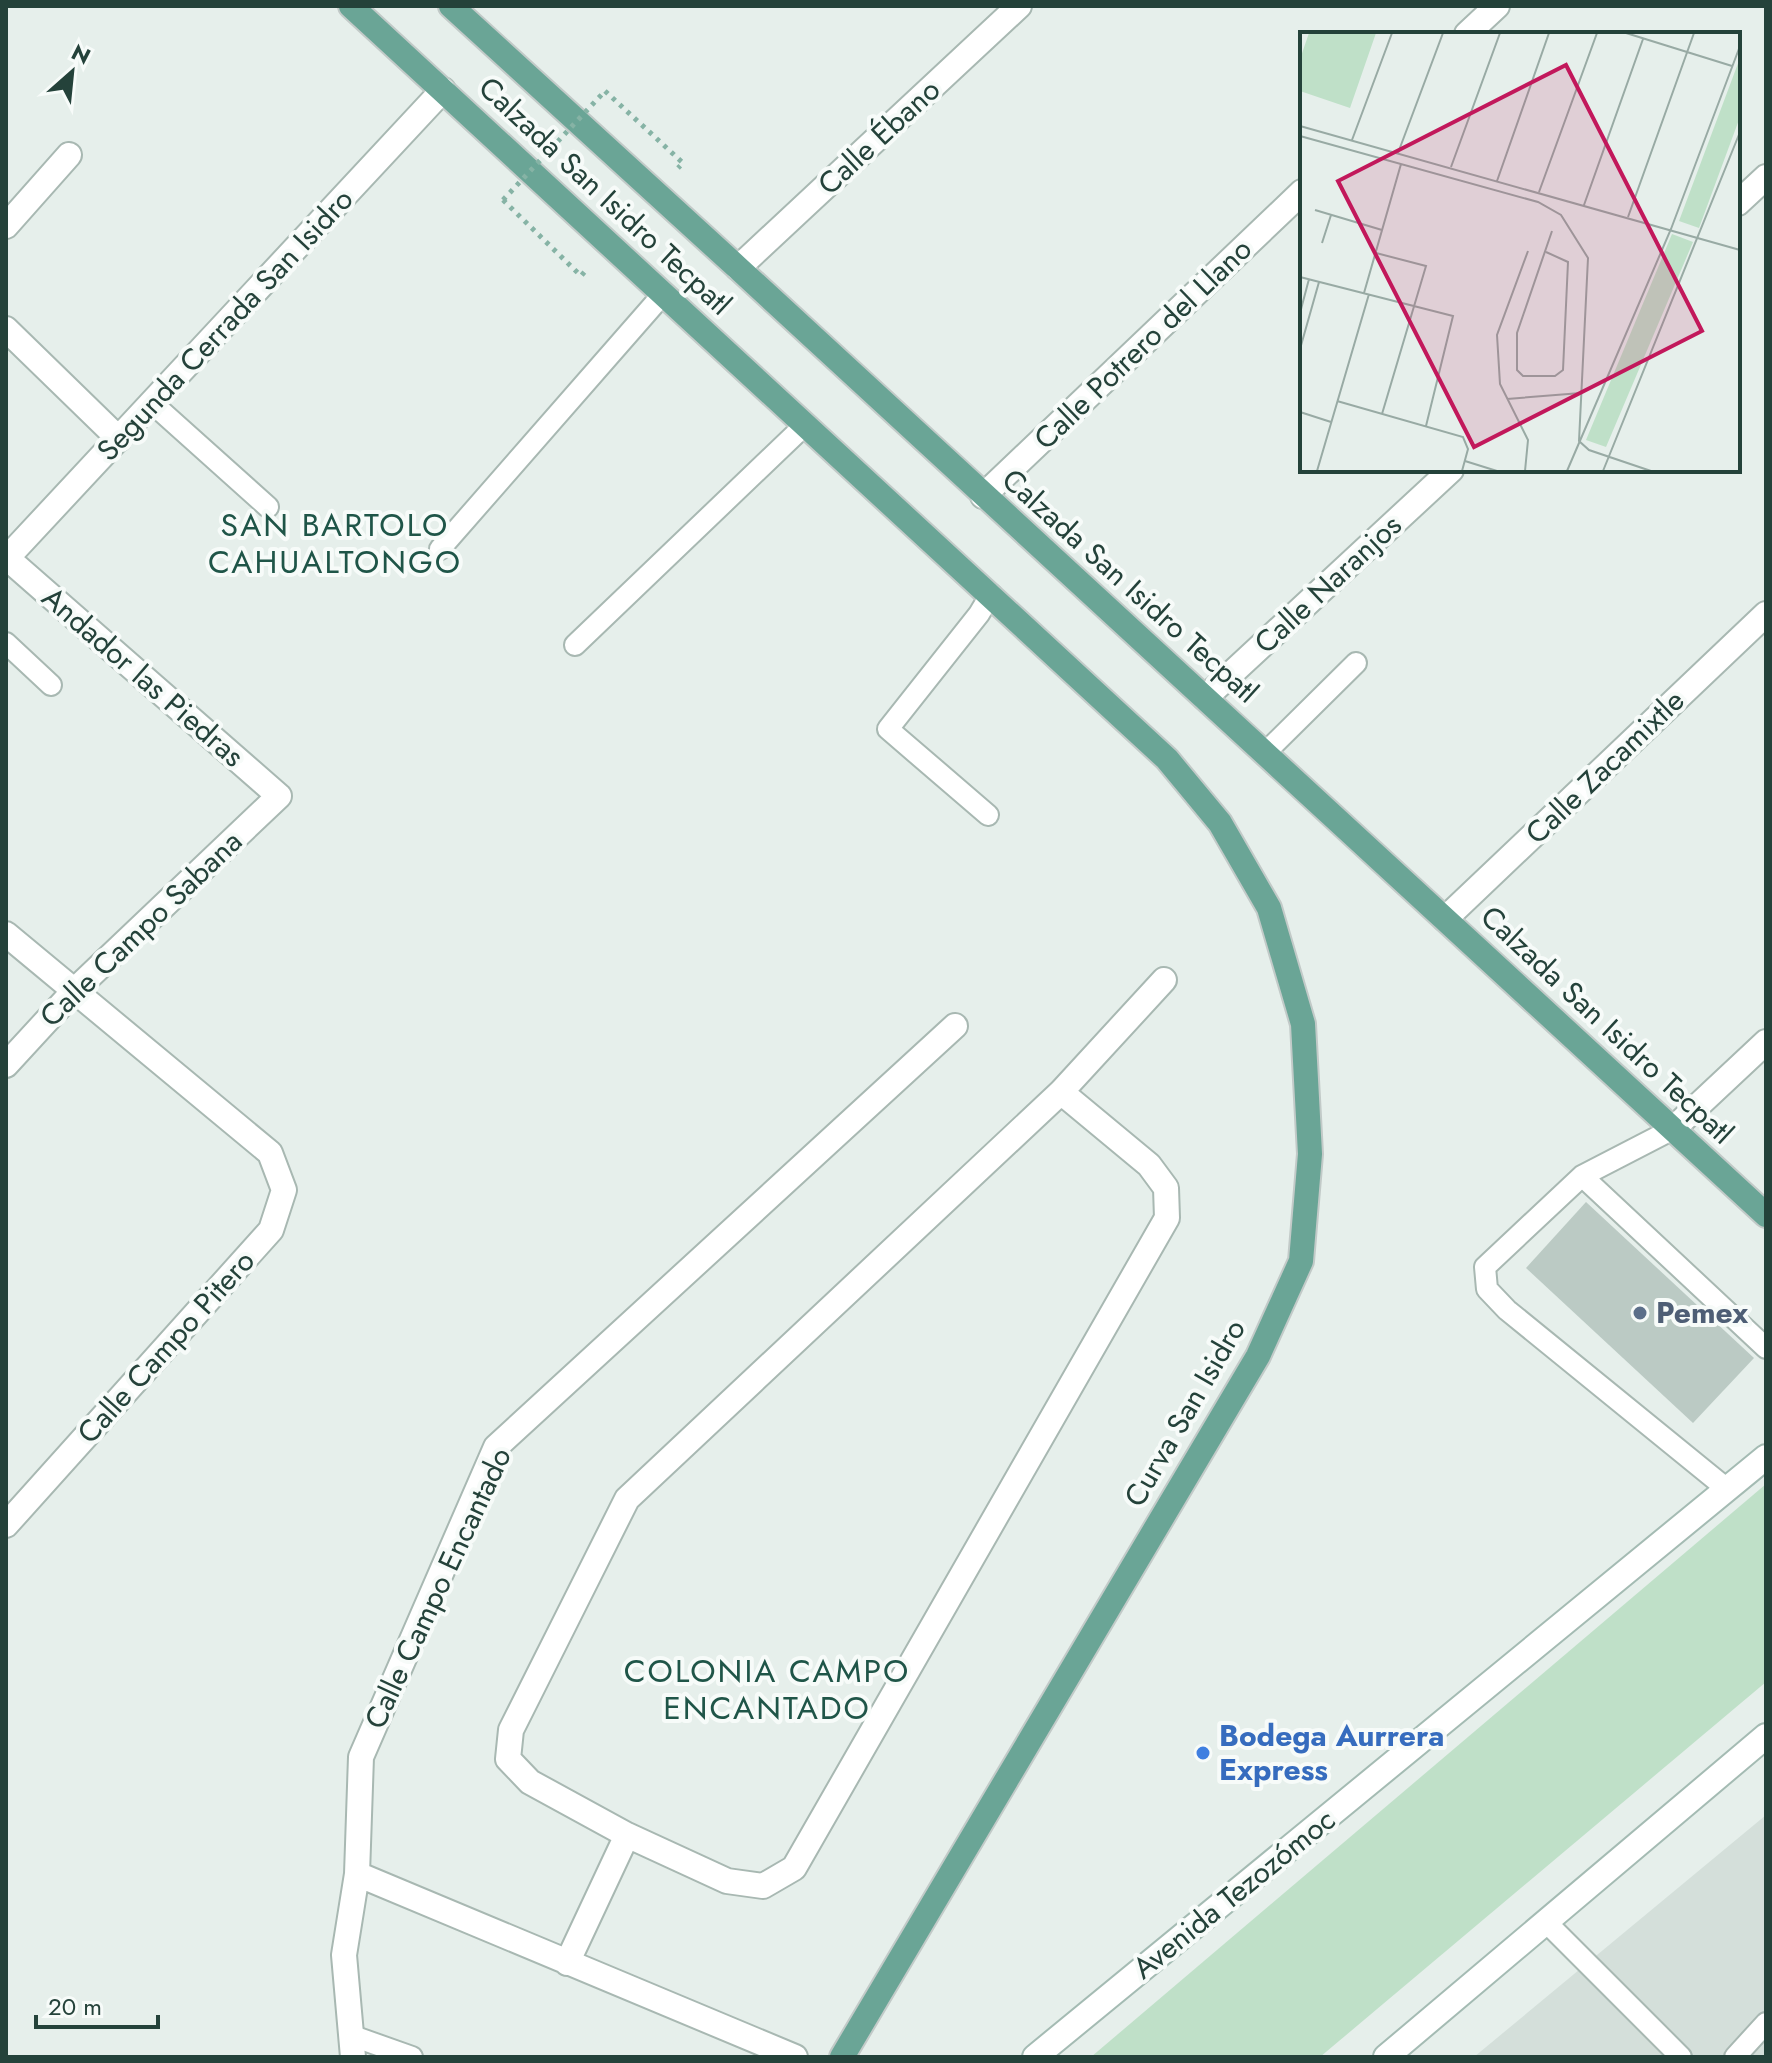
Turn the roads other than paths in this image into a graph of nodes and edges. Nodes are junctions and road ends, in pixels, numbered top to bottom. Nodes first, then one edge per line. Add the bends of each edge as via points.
1 (351, 6) edge
2 (1019, 6) edge
3 (1497, 6) edge
4 (456, 8) edge
5 (1469, 32) edge
6 (443, 90) junction
7 (69, 155) dead end
8 (1766, 177) edge
9 (1300, 194) edge
10 (1740, 201) edge
11 (6, 226) edge
12 (738, 268) junction
13 (664, 293) junction
14 (6, 329) edge
15 (152, 403) junction
16 (806, 424) junction
17 (119, 439) junction
18 (1449, 472) edge
19 (983, 496) junction
20 (268, 507) dead end
21 (440, 549) dead end
22 (7, 558) edge
23 (991, 594) junction
24 (1766, 614) edge
25 (6, 643) edge
26 (575, 645) dead end
27 (1356, 663) dead end
28 (51, 685) dead end
29 (1205, 698) junction
30 (1265, 753) junction
31 (1167, 759) joint
32 (279, 796) joint
33 (988, 815) dead end
34 (1445, 919) junction
35 (6, 934) edge
36 (1164, 980) dead end
37 (74, 991) junction
38 (955, 1026) dead end
39 (1766, 1042) edge
40 (6, 1065) edge
41 (1061, 1092) junction
42 (1673, 1129) junction
43 (1582, 1176) junction
44 (1766, 1215) edge
45 (1766, 1348) edge
46 (1766, 1457) edge
47 (1727, 1489) junction
48 (6, 1525) edge
49 (1766, 1736) edge
50 (627, 1835) junction
51 (357, 1874) junction
52 (1546, 1922) junction
53 (567, 1963) junction
54 (1766, 2023) edge
55 (352, 2046) edge
56 (412, 2057) edge
57 (795, 2057) edge
58 (842, 2057) edge
59 (1035, 2057) edge
60 (1386, 2057) edge
61 (1681, 2057) edge
62 (1735, 2057) edge

1 - 6 main road, Calzada San Isidro Tecpatl
2 - 12 street, Calle Ébano
3 - 5 street
4 - 12 main road, Calzada San Isidro Tecpatl
6 - 13 main road, Calzada San Isidro Tecpatl
6 - 15 street, Segunda Cerrada San Isidro
7 - 11 street
8 - 10 street
9 - 19 street, Calle Potrero del Llano
12 - 19 main road, Calzada San Isidro Tecpatl
13 - 16 main road, Calzada San Isidro Tecpatl
13 - 21 lane
14 - 17 street
15 - 17 street, Segunda Cerrada San Isidro
15 - 20 lane
16 - 23 main road, Calzada San Isidro Tecpatl
16 - 26 lane
17 - 22 street, Segunda Cerrada San Isidro
18 - 29 street, Calle Naranjos
19 - 29 main road, Calzada San Isidro Tecpatl
22 - 32 street, Andador las Piedras
23 - 31 main road, Calzada San Isidro Tecpatl
23 - 33 lane via 888,729
24 - 34 street, Calle Zacamixtle
25 - 28 lane
27 - 30 lane
29 - 30 main road, Calzada San Isidro Tecpatl
30 - 34 main road, Calzada San Isidro Tecpatl
31 - 58 main road, Curva San Isidro via 1220,823 1269,908 1303,1024 1310,1154 1301,1261 1258,1356
32 - 37 street, Calle Campo Sabana
34 - 42 main road, Calzada San Isidro Tecpatl
35 - 37 street
36 - 41 street
37 - 40 street, Calle Campo Sabana
37 - 48 street, Calle Campo Pitero via 270,1153 284,1190 271,1230
38 - 51 street, Calle Campo Encantado via 496,1447 361,1757
39 - 42 street
41 - 50 street via 627,1499 511,1730 508,1759 530,1782
41 - 50 street via 1149,1165 1166,1188 1167,1218 794,1868 763,1886 727,1881
42 - 43 lane
42 - 44 main road, Calzada San Isidro Tecpatl
43 - 45 lane
43 - 47 lane via 1485,1267 1487,1289
46 - 47 street, Avenida Tezozómoc
47 - 59 street, Avenida Tezozómoc
49 - 52 street
50 - 53 street
51 - 53 street
51 - 55 street, Calle Campo Encantado via 344,1955
52 - 60 street
52 - 61 lane
53 - 57 street
54 - 62 lane
55 - 56 lane

